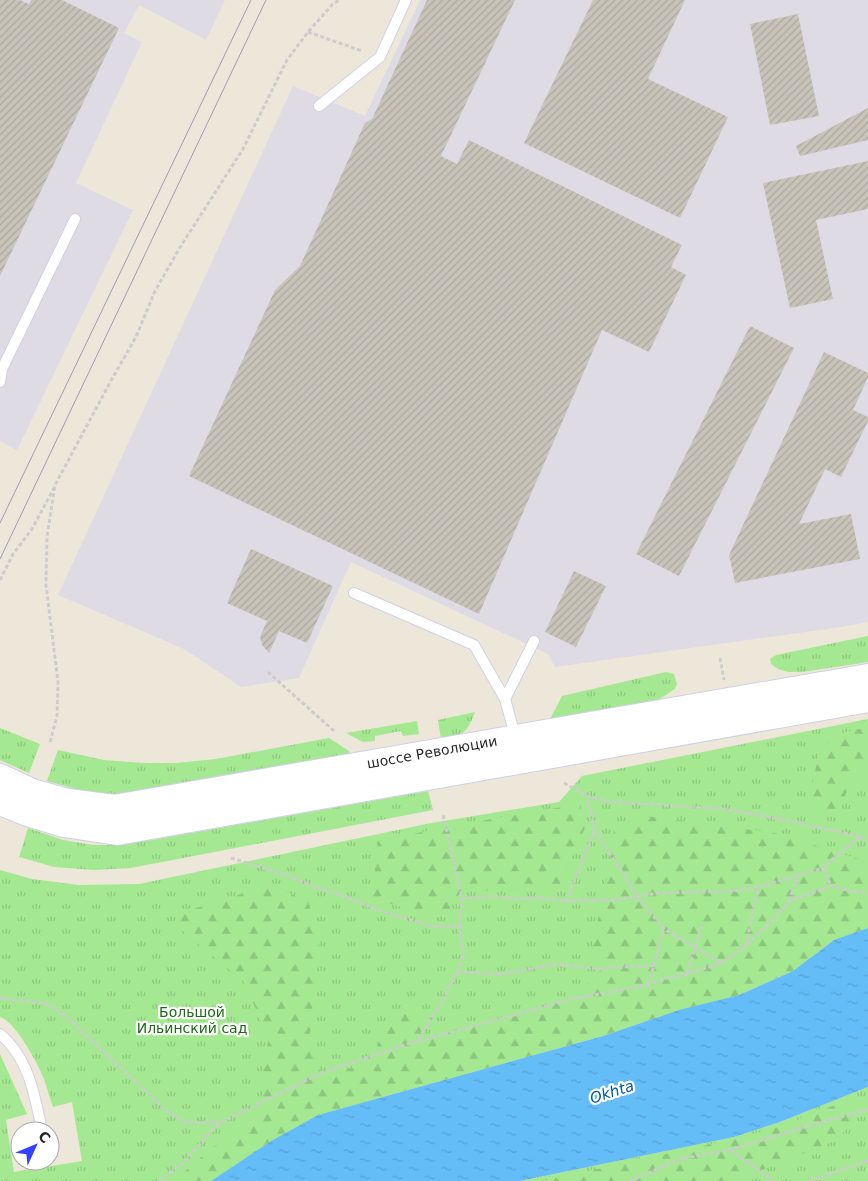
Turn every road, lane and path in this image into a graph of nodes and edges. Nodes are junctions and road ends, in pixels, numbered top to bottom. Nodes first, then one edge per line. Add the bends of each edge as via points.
1 (334, 0) edge
2 (339, 0) edge
3 (406, 0) edge
4 (332, 6) junction
5 (308, 32) junction
6 (380, 57) junction
7 (319, 106) dead end
8 (75, 219) dead end
9 (0, 382) edge
10 (55, 485) junction
11 (0, 580) edge
12 (354, 593) dead end
13 (534, 641) dead end
14 (268, 672) dead end
15 (868, 677) edge
16 (505, 699) junction
17 (868, 700) edge
18 (334, 731) dead end
19 (50, 742) dead end
20 (519, 749) junction
21 (0, 777) edge
22 (564, 783) dead end
23 (587, 796) junction
24 (0, 802) edge
25 (443, 814) dead end
26 (595, 830) junction
27 (862, 837) junction
28 (868, 840) edge
29 (231, 858) dead end
30 (823, 868) junction
31 (798, 876) junction
32 (831, 886) junction
33 (758, 887) junction
34 (868, 893) edge
35 (638, 897) junction
36 (462, 899) junction
37 (566, 901) junction
38 (789, 901) junction
39 (702, 926) dead end
40 (460, 927) junction
41 (664, 929) junction
42 (746, 945) junction
43 (695, 947) junction
44 (722, 963) junction
45 (654, 966) junction
46 (457, 972) junction
47 (687, 974) junction
48 (648, 984) junction
49 (0, 998) edge
50 (0, 1034) edge
51 (417, 1041) junction
52 (868, 1110) edge
53 (40, 1121) edge
54 (219, 1123) junction
55 (729, 1150) junction
56 (868, 1161) edge
57 (159, 1181) edge
58 (630, 1181) edge
59 (774, 1181) edge
60 (809, 1181) edge

1 - 4 path
2 - 4 path
3 - 6 lane
4 - 5 path
5 - 6 path
5 - 10 path via 287,60 243,149 155,291 136,337
6 - 7 lane
8 - 9 lane via 2,369
10 - 11 path
10 - 19 path via 47,537 46,575 58,682 57,716
12 - 16 lane via 474,645
13 - 16 lane
14 - 18 path
15 - 20 main road, шоссе Революции
16 - 20 lane
17 - 20 main road, шоссе Революции
20 - 21 main road, шоссе Революции via 114,808 68,802 32,792
20 - 24 main road, шоссе Революции via 117,832 64,824
22 - 23 path
23 - 26 path
23 - 27 path via 610,802 724,809
25 - 36 path
26 - 35 path
26 - 37 path
27 - 28 path
27 - 30 path
29 - 40 path via 389,914 432,926
30 - 31 path
30 - 32 path
31 - 33 path
31 - 38 path
32 - 34 path
32 - 38 path
33 - 35 path
33 - 42 path
35 - 37 path
35 - 41 path
36 - 37 path via 492,896
36 - 40 path
38 - 42 path
39 - 43 path
40 - 46 path via 463,960
41 - 43 path
41 - 45 path
42 - 44 path
43 - 44 path
43 - 47 path
44 - 47 path
45 - 46 path via 601,969 556,964 502,974
45 - 48 path
46 - 51 path
47 - 48 path
48 - 51 path via 572,999
49 - 54 path via 44,1003 62,1012 166,1110 183,1122
50 - 53 lane via 23,1062
51 - 54 path via 322,1072
52 - 55 path
54 - 57 path via 184,1162
55 - 58 path via 680,1159
55 - 59 path
56 - 60 path

